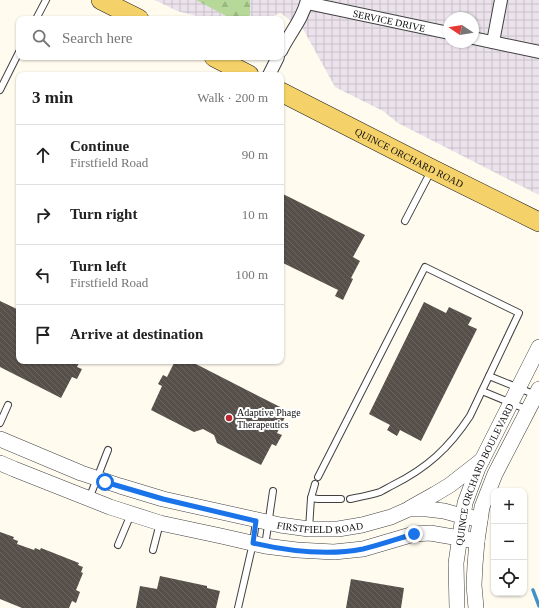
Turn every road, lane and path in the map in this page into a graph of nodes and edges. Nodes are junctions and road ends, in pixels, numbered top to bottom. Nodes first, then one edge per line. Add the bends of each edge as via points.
1 (46, 0) edge
2 (102, 0) edge
3 (501, 0) edge
4 (307, 1) edge
5 (38, 16) edge
6 (133, 16) edge
7 (443, 32) edge
8 (479, 39) edge
9 (493, 42) junction
10 (284, 46) edge
11 (539, 52) edge
12 (16, 58) edge
13 (220, 60) edge
14 (276, 60) edge
15 (243, 72) edge
16 (270, 72) edge
17 (0, 74) edge
18 (6, 77) junction
19 (0, 90) edge
20 (284, 94) edge
21 (432, 169) junction
22 (405, 221) dead end
23 (539, 222) edge
24 (539, 347) edge
25 (489, 376) junction
26 (519, 389) junction
27 (482, 391) junction
28 (537, 392) edge
29 (511, 404) junction
30 (8, 405) dead end
31 (528, 410) junction
32 (0, 423) edge
33 (0, 439) edge
34 (108, 450) dead end
35 (482, 460) junction
36 (0, 463) edge
37 (318, 477) dead end
38 (97, 479) junction
39 (315, 484) dead end
40 (273, 491) dead end
41 (311, 498) junction
42 (89, 499) junction
43 (350, 499) dead end
44 (341, 500) dead end
45 (409, 508) junction
46 (131, 514) junction
47 (462, 516) junction
48 (480, 519) junction
49 (262, 522) junction
50 (160, 524) junction
51 (309, 529) junction
52 (459, 538) junction
53 (477, 541) junction
54 (259, 544) junction
55 (118, 545) dead end
56 (154, 550) dead end
57 (238, 608) edge
58 (457, 608) edge
59 (476, 608) edge

1 - 5 lane
2 - 6 main road
3 - 9 street
4 - 7 street, SERVICE DRIVE
4 - 10 street
8 - 9 street
9 - 11 street
12 - 18 lane
13 - 15 main road
14 - 16 street
17 - 18 lane
18 - 19 lane
20 - 21 main road, QUINCE ORCHARD ROAD
21 - 22 lane
21 - 23 main road, QUINCE ORCHARD ROAD
24 - 26 street, QUINCE ORCHARD BOULEVARD
25 - 26 lane
25 - 27 lane
25 - 37 lane via 519,313 425,267
26 - 28 lane
26 - 29 street, QUINCE ORCHARD BOULEVARD
27 - 29 lane
27 - 43 lane via 461,430 436,457 418,471 380,492
28 - 31 street, QUINCE ORCHARD BOULEVARD
29 - 31 lane
29 - 35 street, QUINCE ORCHARD BOULEVARD
30 - 32 lane
31 - 48 street, QUINCE ORCHARD BOULEVARD via 495,474
33 - 38 street, FIRSTFIELD ROAD
34 - 38 lane
35 - 45 street, FIRSTFIELD ROAD via 435,494
35 - 47 street, QUINCE ORCHARD BOULEVARD
36 - 42 street
38 - 42 lane
38 - 49 street, FIRSTFIELD ROAD via 163,499
39 - 41 lane
40 - 49 lane
41 - 44 lane
41 - 51 lane
42 - 46 street
45 - 47 street via 444,511
45 - 51 street, FIRSTFIELD ROAD via 391,517 362,525 338,529
46 - 50 street
46 - 55 lane
47 - 48 street
47 - 52 street, QUINCE ORCHARD BOULEVARD
48 - 53 street, QUINCE ORCHARD BOULEVARD
49 - 51 street, FIRSTFIELD ROAD
49 - 54 lane
49 - 54 lane
50 - 54 street
50 - 56 lane
52 - 53 street
52 - 54 street via 430,533 414,534 363,549 334,552
52 - 58 street, QUINCE ORCHARD BOULEVARD via 456,563
53 - 59 street, QUINCE ORCHARD BOULEVARD via 474,565
54 - 57 lane

